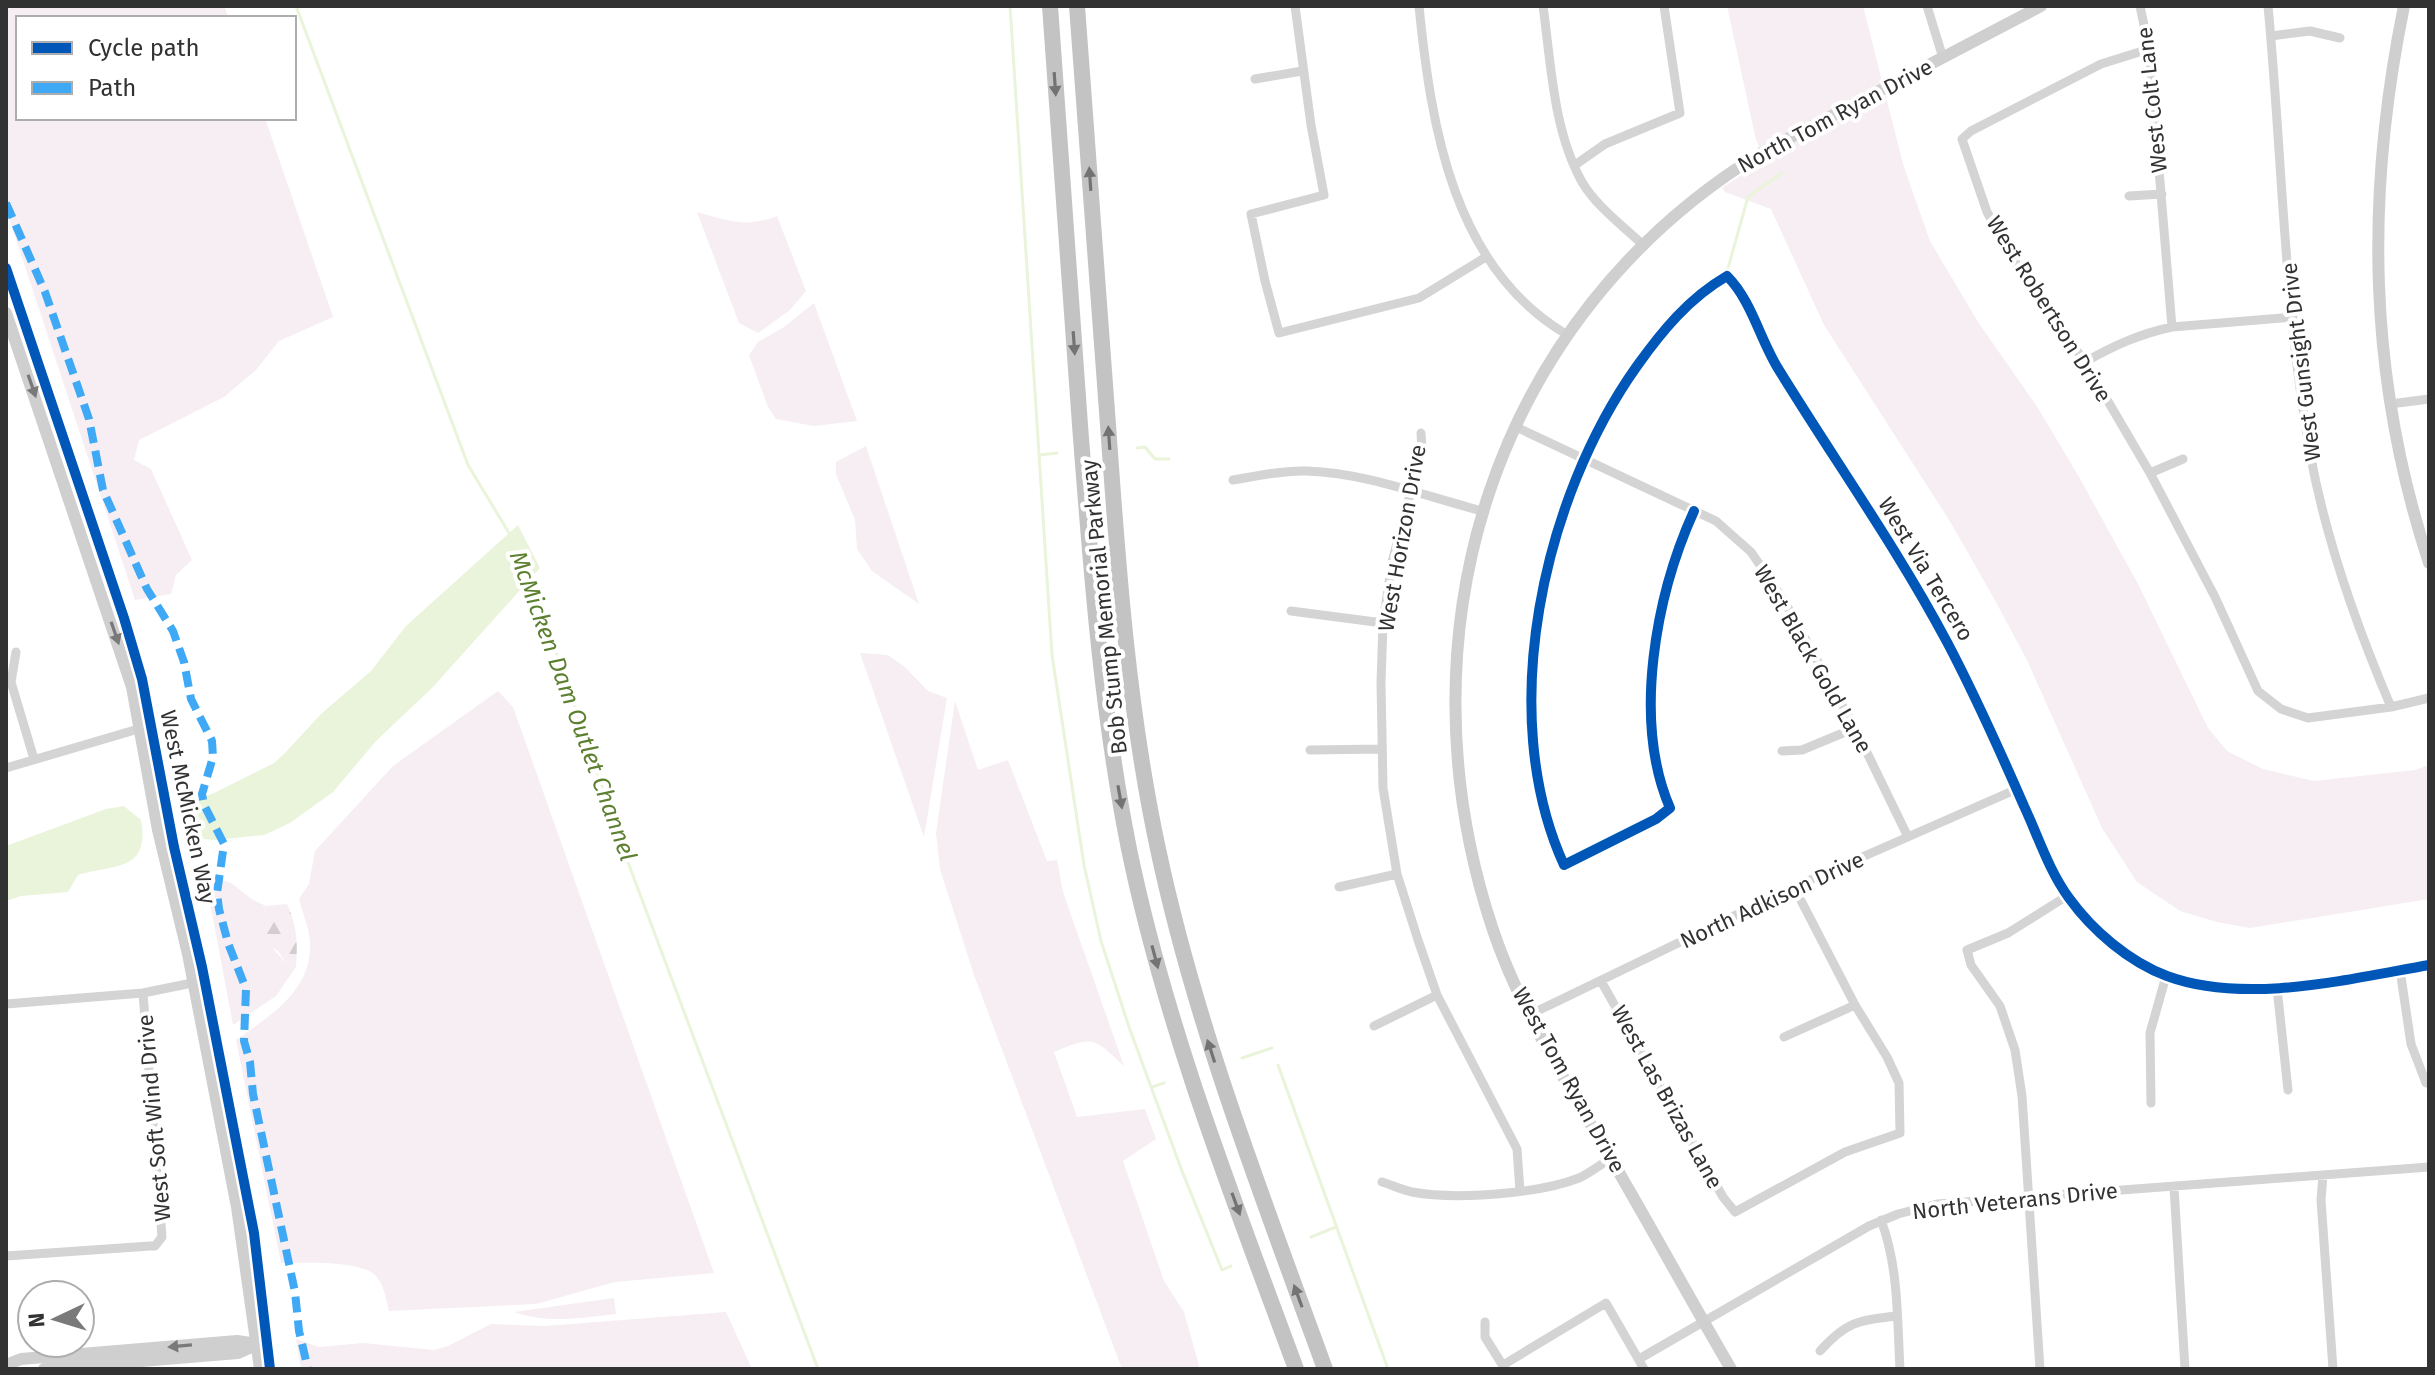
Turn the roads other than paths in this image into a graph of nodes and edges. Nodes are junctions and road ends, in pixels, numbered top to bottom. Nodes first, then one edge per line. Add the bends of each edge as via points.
1 (1050, 6) edge
2 (1077, 6) edge
3 (1295, 6) edge
4 (1419, 6) edge
5 (1543, 6) edge
6 (1664, 6) edge
7 (1927, 6) edge
8 (2041, 6) edge
9 (2140, 6) edge
10 (2268, 6) edge
11 (2404, 6) edge
12 (2271, 36) junction
13 (2340, 38) dead end
14 (2149, 49) junction
15 (1943, 58) junction
16 (1302, 71) junction
17 (1255, 79) dead end
18 (1575, 165) junction
19 (2162, 194) junction
20 (2129, 196) dead end
21 (1643, 245) junction
22 (1486, 257) junction
23 (6, 268) edge
24 (11, 300) edge
25 (6, 313) edge
26 (2293, 317) junction
27 (2172, 327) junction
28 (1566, 334) junction
29 (2085, 362) junction
30 (2429, 399) edge
31 (2390, 404) junction
32 (1514, 426) junction
33 (1421, 433) dead end
34 (1584, 459) junction
35 (2183, 459) dead end
36 (2150, 473) junction
37 (1233, 480) dead end
38 (1410, 492) junction
39 (1482, 511) junction
40 (1694, 511) junction
41 (2429, 563) edge
42 (1291, 611) dead end
43 (1383, 623) junction
44 (16, 652) dead end
45 (2429, 698) edge
46 (2391, 707) junction
47 (145, 727) junction
48 (1855, 728) junction
49 (1381, 749) junction
50 (1310, 750) dead end
51 (1782, 751) dead end
52 (34, 759) junction
53 (6, 768) edge
54 (2017, 789) junction
55 (1908, 837) junction
56 (1397, 874) junction
57 (1339, 887) dead end
58 (1794, 887) junction
59 (2067, 896) junction
60 (2429, 965) edge
61 (2400, 970) junction
62 (2166, 976) junction
63 (1601, 981) junction
64 (199, 982) junction
65 (2277, 988) junction
66 (143, 993) junction
67 (1437, 995) junction
68 (6, 1004) edge
69 (1855, 1005) junction
70 (1529, 1015) junction
71 (1374, 1026) dead end
72 (1784, 1037) dead end
73 (2426, 1083) dead end
74 (2288, 1090) dead end
75 (2151, 1103) dead end
76 (1611, 1158) junction
77 (2429, 1167) edge
78 (2323, 1175) junction
79 (1382, 1182) dead end
80 (2174, 1187) junction
81 (1520, 1191) junction
82 (2028, 1198) junction
83 (1881, 1220) junction
84 (6, 1256) edge
85 (1897, 1316) junction
86 (1704, 1320) junction
87 (1485, 1322) dead end
88 (262, 1344) junction
89 (1820, 1351) dead end
90 (1639, 1359) junction
91 (6, 1365) edge
92 (1504, 1367) edge
93 (17, 1369) edge
94 (44, 1369) edge
95 (260, 1369) edge
96 (270, 1369) edge
97 (1296, 1369) edge
98 (1325, 1369) edge
99 (1644, 1369) edge
100 (1731, 1369) edge
101 (1900, 1369) edge
102 (2040, 1369) edge
103 (2185, 1369) edge
104 (2333, 1369) edge

1 -> 97 highway, Bob Stump Memorial Parkway via 1094,613 1121,807 1170,1011
98 -> 2 highway, Bob Stump Memorial Parkway via 1210,1047 1176,929 1149,806 1121,597
3 - 16 street
4 - 22 street via 1435,121 1450,180
5 - 18 street via 1556,102
6 - 18 street via 1680,113 1605,144
7 - 15 street
8 - 15 street, North Tom Ryan Drive
9 - 14 street, West Colt Lane
10 - 12 street, West Gunsight Drive
11 - 31 street via 2385,106 2377,232
12 - 13 street via 2310,31
12 - 26 street, West Gunsight Drive
14 - 19 street, West Colt Lane
14 - 29 street, West Robertson Drive via 2101,64 1962,139 1987,212 2018,267
15 - 21 street, North Tom Ryan Drive via 1723,176
16 - 17 street
16 - 22 street via 1324,195 1251,214 1279,333 1419,298
18 - 21 street via 1583,184
19 - 20 street, West Colt Lane
19 - 27 street, West Colt Lane
21 - 28 street, West Tom Ryan Drive
22 - 28 street via 1542,320
23 - 24 street, West McMicken Way
24 - 47 street, West McMicken Way via 135,653
25 -> 47 street, West McMicken Way
26 - 27 street
26 - 46 street, West Gunsight Drive via 2310,455 2323,510 2346,595
27 - 29 street via 2124,341
28 - 32 street, West Tom Ryan Drive
29 - 36 street, West Robertson Drive
30 - 31 street
31 - 41 street
32 - 34 street, West Black Gold Lane
32 - 39 street, West Tom Ryan Drive
33 - 38 street, West Horizon Drive via 1422,450
34 - 40 street, West Black Gold Lane
34 - 40 street via 1542,591 1533,654 1536,769 1542,807 1564,865 1670,808 1659,783 1651,697 1662,615 1681,539
34 - 54 street, West Via Tercero via 1620,391 1659,337 1705,288 1727,276 1738,287 1777,368 1910,576
35 - 36 street
36 - 46 street, West Robertson Drive via 2258,691 2281,709 2308,718
37 - 38 street via 1303,470 1367,478
38 - 39 street
38 - 43 street, West Horizon Drive
39 - 70 street, West Tom Ryan Drive via 1461,623 1456,741 1477,879
40 - 48 street, West Black Gold Lane via 1716,521 1751,552
42 - 43 street
43 - 49 street, West Horizon Drive
44 - 52 street via 11,682
45 - 46 street, West Robertson Drive
47 - 52 street
47 - 64 street, West McMicken Way via 158,830
48 - 51 street via 1802,750
48 - 55 street, West Black Gold Lane
49 - 50 street
49 - 56 street, West Horizon Drive
52 - 53 street
54 - 55 street, North Adkison Drive
54 - 59 street, West Via Tercero
55 - 58 street, North Adkison Drive
56 - 57 street
56 - 67 street, West Horizon Drive
58 - 63 street, North Adkison Drive
58 - 69 street
59 - 62 street, West Via Tercero via 2088,922 2136,961
59 - 82 street via 2008,933 1967,950 1971,965 2000,1006 2015,1050
60 - 61 street, West Via Tercero
61 - 65 street, West Via Tercero
61 - 73 street via 2411,1044
62 - 65 street, West Via Tercero via 2227,990
62 - 75 street via 2150,1033
63 - 69 street, West Las Brizas Lane via 1735,1212 1845,1152 1900,1133 1899,1083
63 - 70 street, North Adkison Drive
64 - 66 street
64 - 88 street, West McMicken Way
65 - 74 street
66 - 68 street
66 - 84 street, West Soft Wind Drive via 159,1241 150,1246
67 - 71 street
67 - 81 street, West Horizon Drive via 1517,1149
69 - 72 street
70 - 76 street, West Tom Ryan Drive
76 - 81 street via 1580,1177
76 - 86 street, West Tom Ryan Drive
77 - 78 street, North Veterans Drive
78 - 80 street, North Veterans Drive
78 - 104 street
79 - 81 street via 1441,1196
80 - 82 street, North Veterans Drive
80 - 103 street
82 - 83 street, North Veterans Drive via 1937,1204
82 - 102 street
83 - 85 street via 1891,1247
83 - 86 street, North Veterans Drive
85 - 89 street via 1844,1327
85 - 101 street
86 - 90 street, North Veterans Drive
86 - 100 street, West Tom Ryan Drive
87 - 92 street via 1485,1337
88 -> 91 street via 237,1341 21,1359
88 - 94 street via 238,1353
88 - 95 street, West McMicken Way
88 - 96 street, West McMicken Way
90 - 92 street via 1606,1303
90 - 99 street
91 - 93 street

